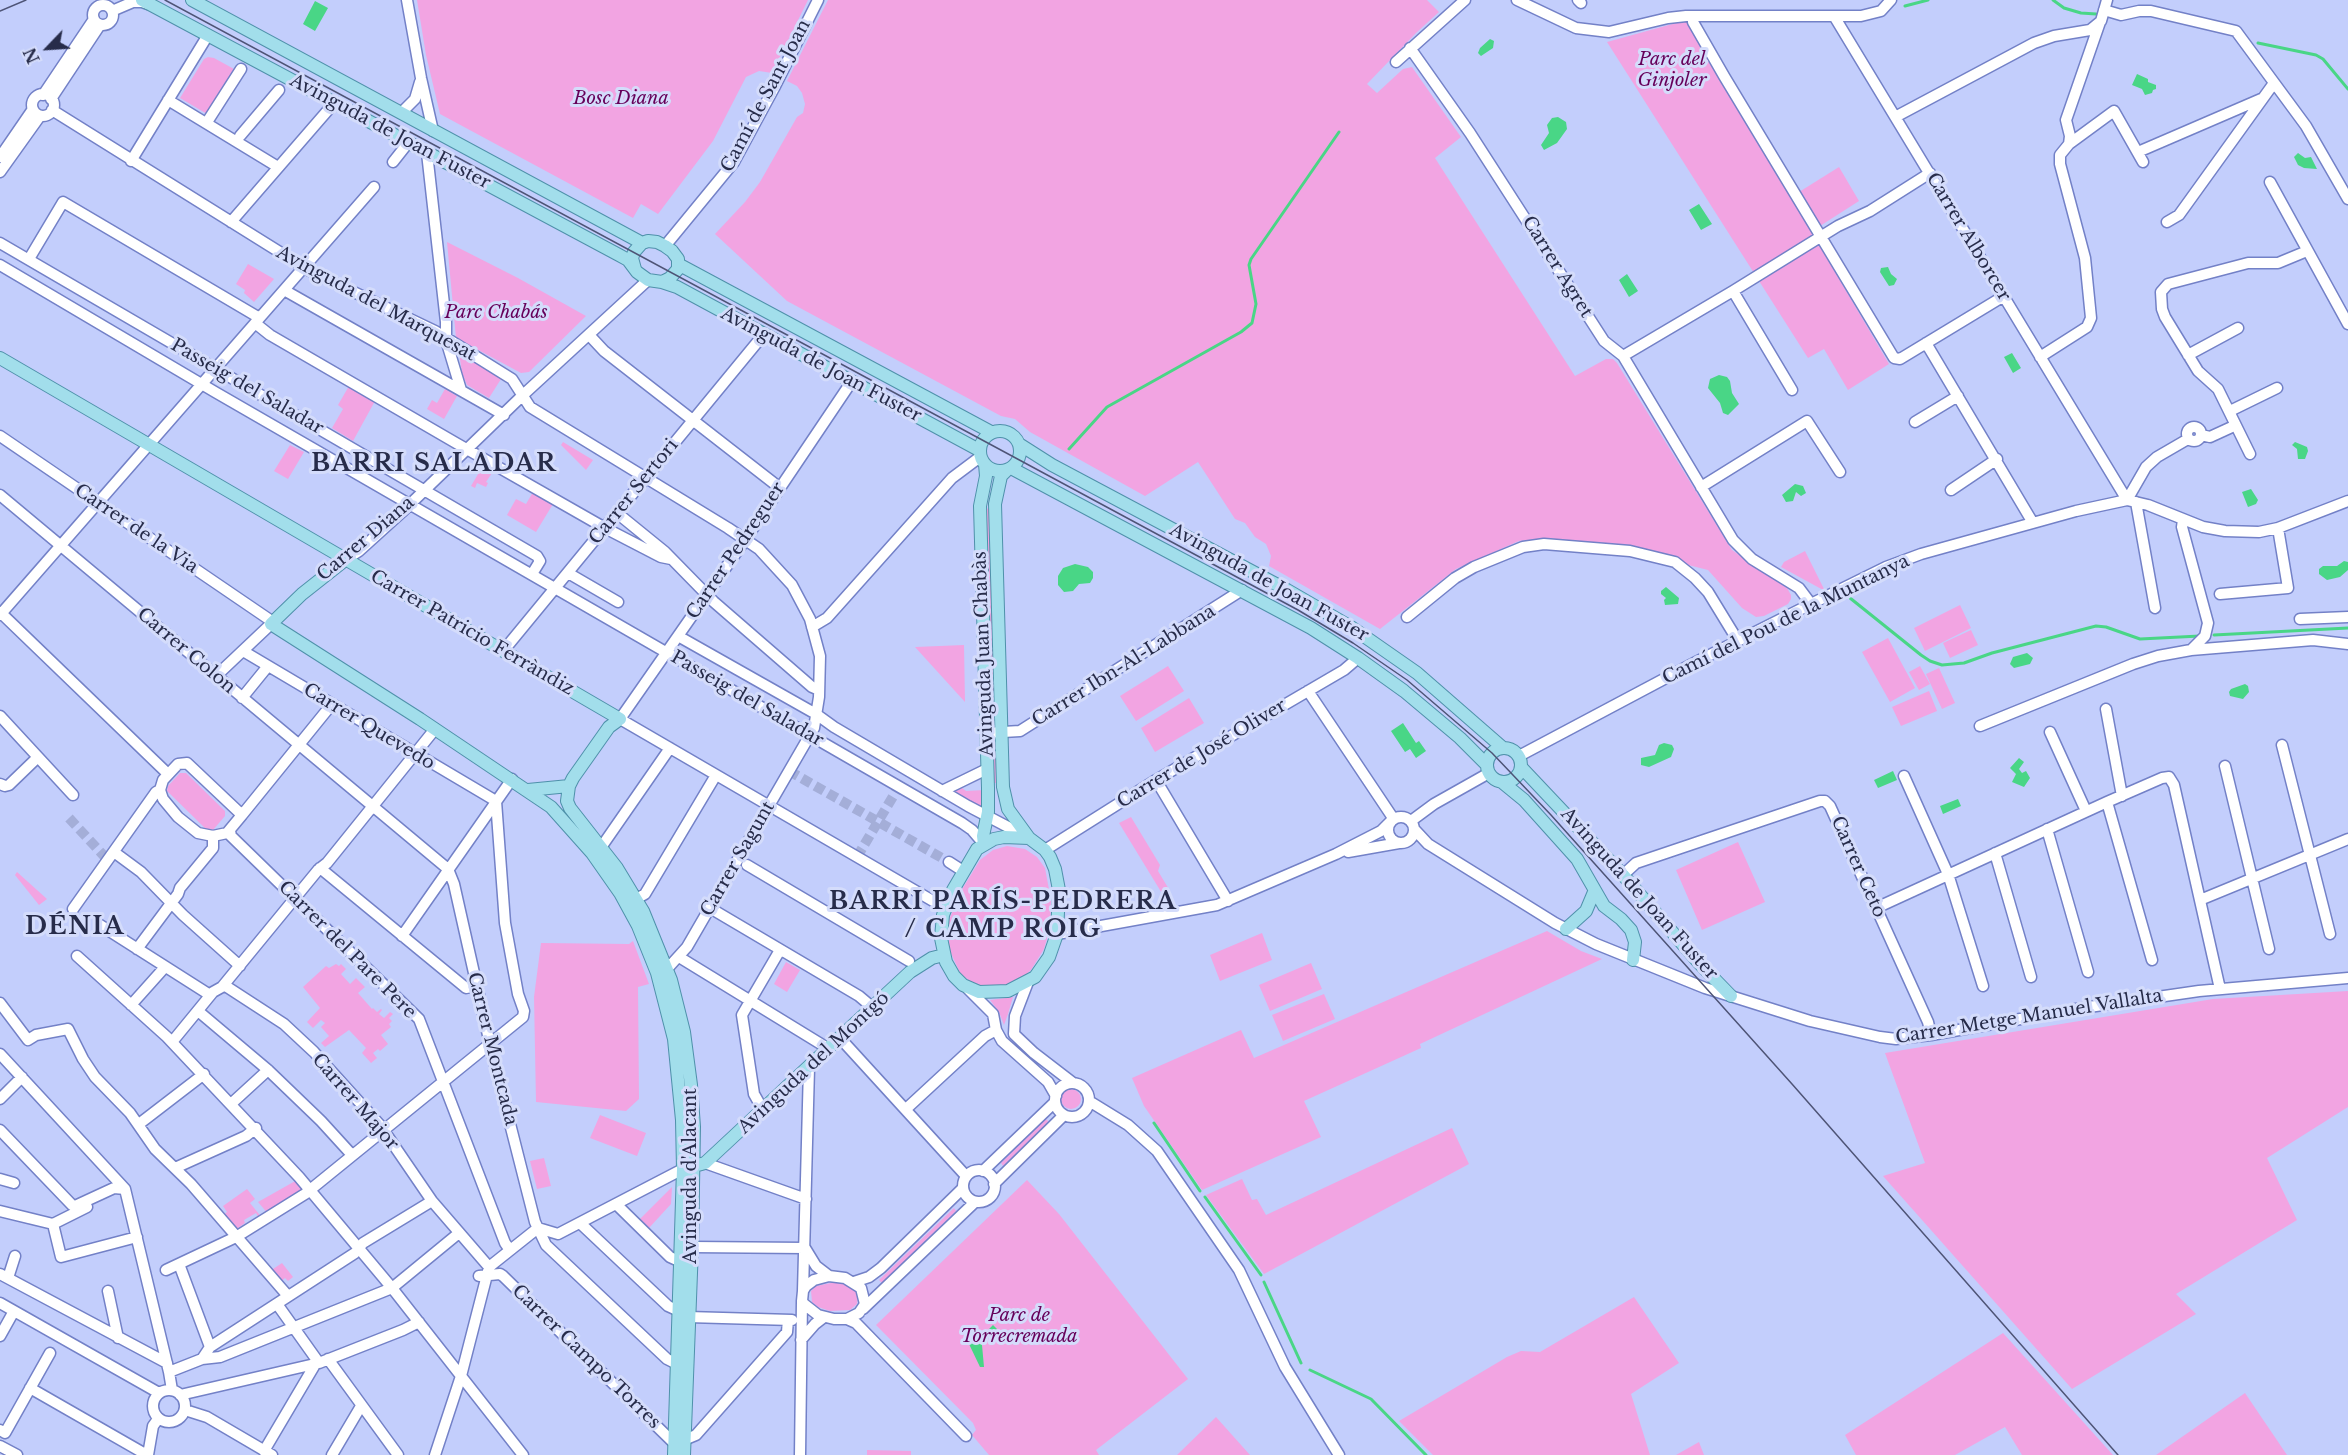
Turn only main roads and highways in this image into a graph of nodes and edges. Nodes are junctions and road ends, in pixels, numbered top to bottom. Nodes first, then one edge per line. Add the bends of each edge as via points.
1 (192, 0) edge
2 (146, 2) edge
3 (642, 243) junction
4 (678, 264) junction
5 (635, 269) junction
6 (662, 282) junction
7 (0, 358) edge
8 (991, 432) junction
9 (1019, 444) junction
10 (981, 457) junction
11 (1009, 469) junction
12 (345, 560) junction
13 (272, 623) joint
14 (1503, 748) junction
15 (1520, 762) junction
16 (1488, 769) junction
17 (512, 779) joint
18 (1502, 782) junction
19 (569, 786) junction
20 (528, 790) junction
21 (1029, 838) junction
22 (984, 844) junction
23 (1594, 892) junction
24 (1615, 914) junction
25 (1582, 916) junction
26 (1566, 929) road end
27 (944, 955) junction
28 (1633, 960) road end
29 (662, 971) junction
30 (1731, 996) road end
31 (694, 1166) junction
32 (684, 1314) junction
33 (681, 1450) edge

1 - 3 main road, Avinguda de Joan Fuster
2 - 5 main road, Avinguda de Joan Fuster via 619,255
3 - 4 main road via 651,241 665,246 676,256
3 - 5 main road via 632,258
4 - 6 main road via 675,274
4 - 8 main road, Avinguda de Joan Fuster
5 - 6 main road via 648,280
6 - 10 main road, Avinguda de Joan Fuster via 852,381
7 - 12 main road, Carrer Patricio Ferràndiz
8 - 9 main road via 1009,432
8 - 10 main road via 982,439
9 - 11 main road via 1019,459
9 - 14 main road, Avinguda de Joan Fuster via 1351,627 1426,681
10 - 11 main road via 994,470
10 - 22 main road, Avinguda Juan Chabàs via 986,476 980,506 987,769
11 - 16 main road, Avinguda de Joan Fuster via 1311,628 1429,712
11 - 21 main road, Avinguda Juan Chabàs via 1001,476 995,504 1005,800
12 - 13 main road, Carrer Diana
12 - 19 main road, Carrer Patricio Ferràndiz via 620,719 609,727
13 - 17 main road, Carrer de la Via
14 - 15 main road via 1512,750
14 - 16 main road via 1492,753
15 - 18 main road via 1516,778
15 - 30 main road, Avinguda de Joan Fuster
16 - 18 main road
17 - 20 main road, Avinguda d'Alacant
18 - 23 main road, Avinguda de Joan Fuster via 1524,800 1577,859
19 - 20 main road
19 - 29 main road, Avinguda d'Alacant via 570,808 602,846 650,926
20 - 29 main road, Avinguda d'Alacant via 568,824 608,874
21 - 22 main road via 1004,837
21 - 27 main road via 1045,850 1055,869 1059,890 1057,934 1045,964 1028,982 1008,991 979,993 954,976
22 - 27 main road via 963,871 945,908 941,938
23 - 24 main road, Avinguda de Joan Fuster
23 - 25 main road, Avinguda de Joan Fuster
24 - 25 main road, Avinguda de Joan Fuster via 1594,912
24 - 28 main road, Avinguda de Joan Fuster via 1634,936
25 - 26 main road, Avinguda de Joan Fuster
27 - 31 main road, Avinguda del Montgó via 914,969 763,1110
29 - 31 main road, Avinguda d'Alacant
31 - 32 main road, Avinguda d'Alacant via 692,1247
31 - 32 main road, Avinguda d'Alacant via 681,1262
32 - 33 main road, Avinguda d'Alacant
32 - 33 main road, Avinguda d'Alacant via 677,1364

